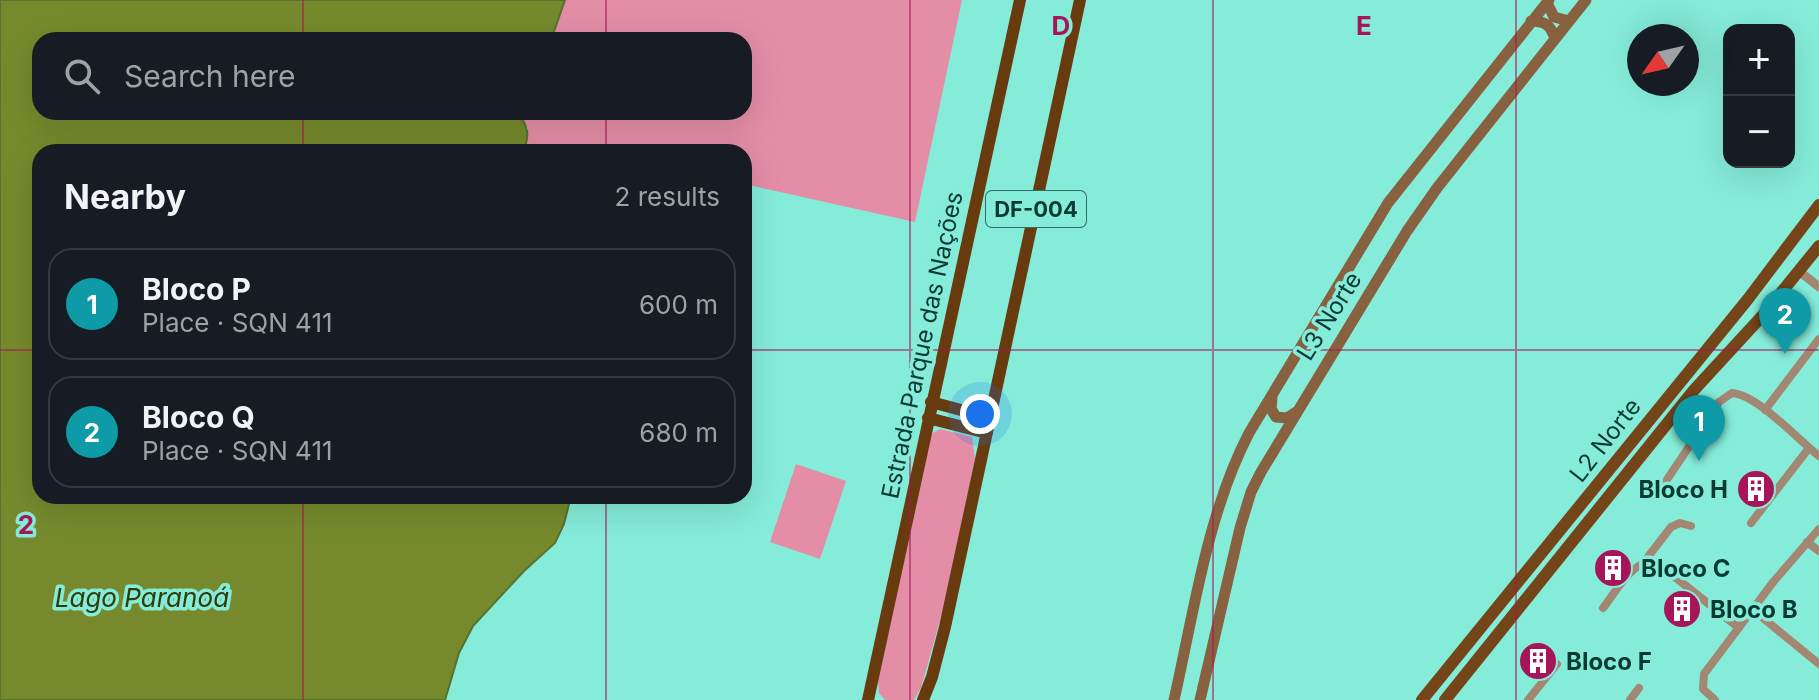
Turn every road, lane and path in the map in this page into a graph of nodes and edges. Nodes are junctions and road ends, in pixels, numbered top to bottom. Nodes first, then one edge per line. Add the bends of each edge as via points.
1 (1020, 0) edge
2 (1080, 0) edge
3 (1586, 0) edge
4 (1548, 1) edge
5 (1531, 21) junction
6 (1569, 21) junction
7 (1555, 39) junction
8 (1819, 205) edge
9 (1819, 246) edge
10 (1799, 271) junction
11 (1819, 287) edge
12 (1748, 299) junction
13 (1763, 315) junction
14 (1819, 339) edge
15 (1273, 393) junction
16 (931, 402) junction
17 (1765, 410) junction
18 (1296, 412) junction
19 (928, 418) junction
20 (991, 418) junction
21 (987, 433) junction
22 (1809, 448) junction
23 (1819, 456) edge
24 (1662, 487) dead end
25 (1568, 522) junction
26 (1751, 523) dead end
27 (1691, 526) dead end
28 (1819, 529) edge
29 (1576, 536) junction
30 (1807, 542) junction
31 (1819, 551) edge
32 (1644, 562) junction
33 (1603, 608) dead end
34 (1752, 609) junction
35 (1739, 628) junction
36 (1557, 664) dead end
37 (1819, 664) edge
38 (1639, 688) dead end
39 (872, 697) edge
40 (923, 700) edge
41 (1174, 700) edge
42 (1200, 700) edge
43 (1422, 700) edge
44 (1445, 700) edge
45 (1528, 700) edge
46 (1630, 700) edge
47 (1715, 700) edge

1 - 16 highway, Estrada Parque das Nações / DF-004
2 - 20 highway, DF-004
3 - 6 main road, L3 Norte
4 - 5 main road, L3 Norte
4 - 6 main road via 1554,17
5 - 7 main road via 1546,24
5 - 15 main road, L3 Norte via 1388,203
6 - 7 main road, L3 Norte
7 - 18 main road, L3 Norte via 1422,209
8 - 12 main road, L2 Norte
9 - 10 main road, L2 Norte
10 - 11 street
10 - 13 main road, L2 Norte
12 - 13 main road
12 - 25 main road, L2 Norte
13 - 29 main road, L2 Norte via 1699,384
14 - 17 street
15 - 18 main road via 1276,417
15 - 41 main road, L3 Norte via 1224,489
16 - 19 highway, Estrada Parque das Nações / DF-004
16 - 20 highway
17 - 22 street
17 - 24 street via 1739,394 1726,396
18 - 42 main road, L3 Norte via 1247,504
19 - 21 highway
19 - 39 highway, Estrada Parque das Nações / DF-004
20 - 21 highway, DF-004
21 - 40 highway, DF-004 via 942,640
22 - 23 street
22 - 26 street
25 - 29 main road
25 - 43 main road, L2 Norte
27 - 32 street via 1671,527
28 - 30 street
29 - 44 main road, L2 Norte
30 - 31 street
30 - 34 street
32 - 33 street
32 - 35 street via 1656,562
34 - 35 street
34 - 37 street
35 - 47 street via 1702,680 1703,689
36 - 45 street
38 - 46 street

